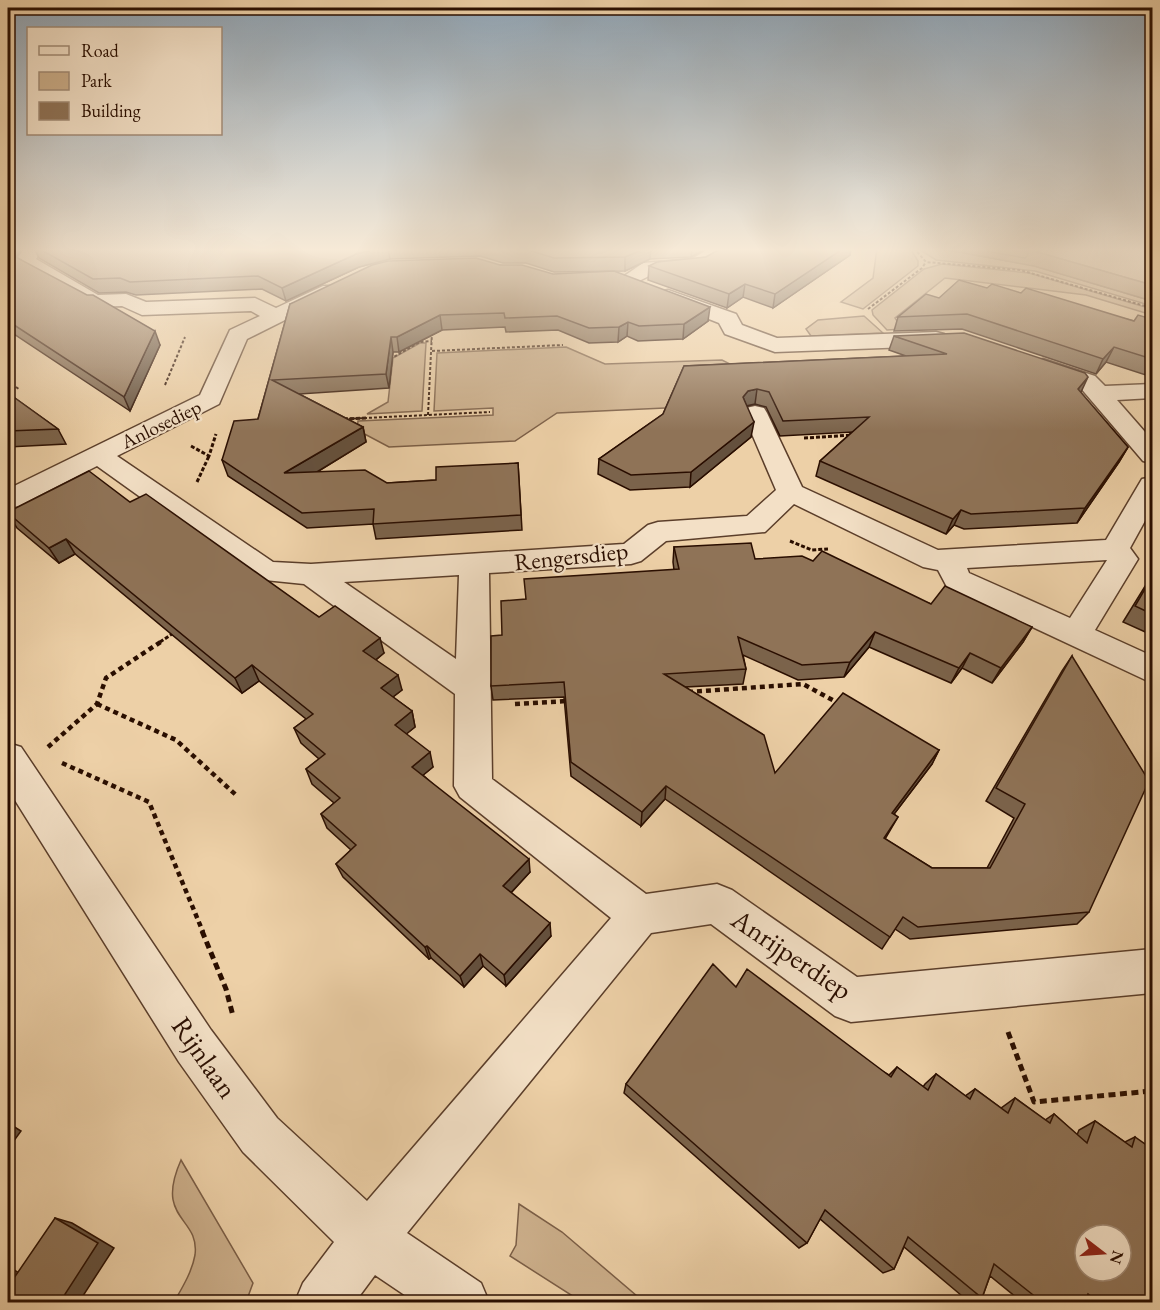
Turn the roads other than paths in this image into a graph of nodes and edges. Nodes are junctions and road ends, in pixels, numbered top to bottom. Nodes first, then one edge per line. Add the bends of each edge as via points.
1 (263, 309) edge
2 (289, 309) edge
3 (702, 309) edge
4 (274, 316) junction
5 (961, 338) edge
6 (1024, 360) edge
7 (1152, 391) edge
8 (1099, 394) junction
9 (755, 413) dead end
10 (98, 455) junction
11 (1152, 455) edge
12 (8, 471) edge
13 (1152, 485) edge
14 (791, 492) junction
15 (19, 494) edge
16 (1114, 549) junction
17 (947, 559) junction
18 (474, 565) junction
19 (310, 574) junction
20 (1076, 635) junction
21 (1152, 670) edge
22 (472, 698) junction
23 (31, 757) edge
24 (640, 915) junction
25 (1152, 971) edge
26 (369, 1239) junction
27 (322, 1302) edge
28 (462, 1302) edge

1 - 4 street
2 - 4 street, Anlosediep
3 - 5 street via 728,319 733,329 775,345
4 - 10 street, Anlosediep via 238,335 210,399
6 - 8 street via 1087,381
7 - 8 street
8 - 11 street
9 - 14 street
10 - 15 street, Anlosediep
10 - 19 street, Rengersdiep via 266,572
12 - 15 street via 18,476
13 - 16 street
14 - 17 street via 934,560
14 - 18 street, Rengersdiep via 755,525 658,532 632,554
16 - 17 street
16 - 20 street via 1123,559
17 - 20 street via 958,580
18 - 19 street, Rengersdiep
18 - 22 street
19 - 22 street
20 - 21 street
22 - 24 street via 473,786
23 - 26 street, Rijnlaan via 195,1046 260,1135
24 - 25 street, Anrijperdiep via 717,904 851,1000
24 - 26 street
26 - 27 street
26 - 28 street, Rijnlaan

